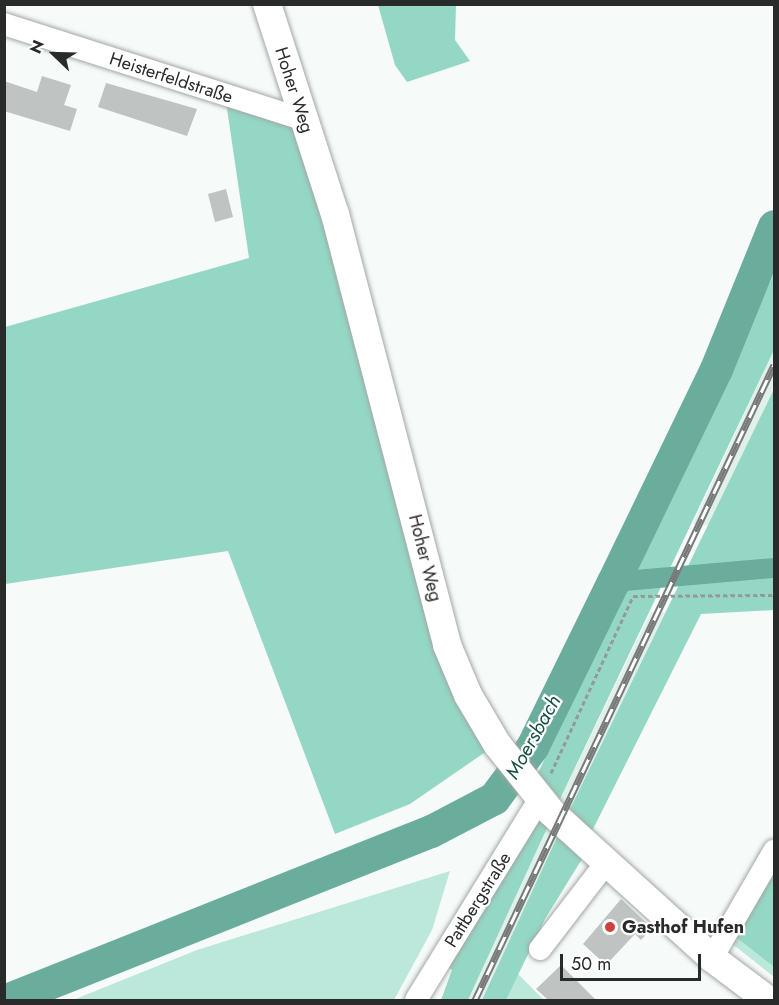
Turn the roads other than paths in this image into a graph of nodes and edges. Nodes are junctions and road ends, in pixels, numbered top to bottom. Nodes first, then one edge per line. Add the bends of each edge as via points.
1 (267, 4) edge
2 (4, 24) edge
3 (304, 120) junction
4 (531, 789) junction
5 (774, 851) edge
6 (606, 862) junction
7 (540, 949) dead end
8 (712, 958) junction
9 (416, 1000) edge
10 (768, 1000) edge

1 - 3 main road, Hoher Weg
2 - 3 street, Heisterfeldstraße
3 - 4 main road, Hoher Weg via 338,225 447,645 468,695
4 - 6 main road, Hoher Weg
4 - 9 street, Pattbergstraße
5 - 8 street
6 - 7 street
6 - 8 main road, Hoher Weg
8 - 10 main road, Hoher Weg

